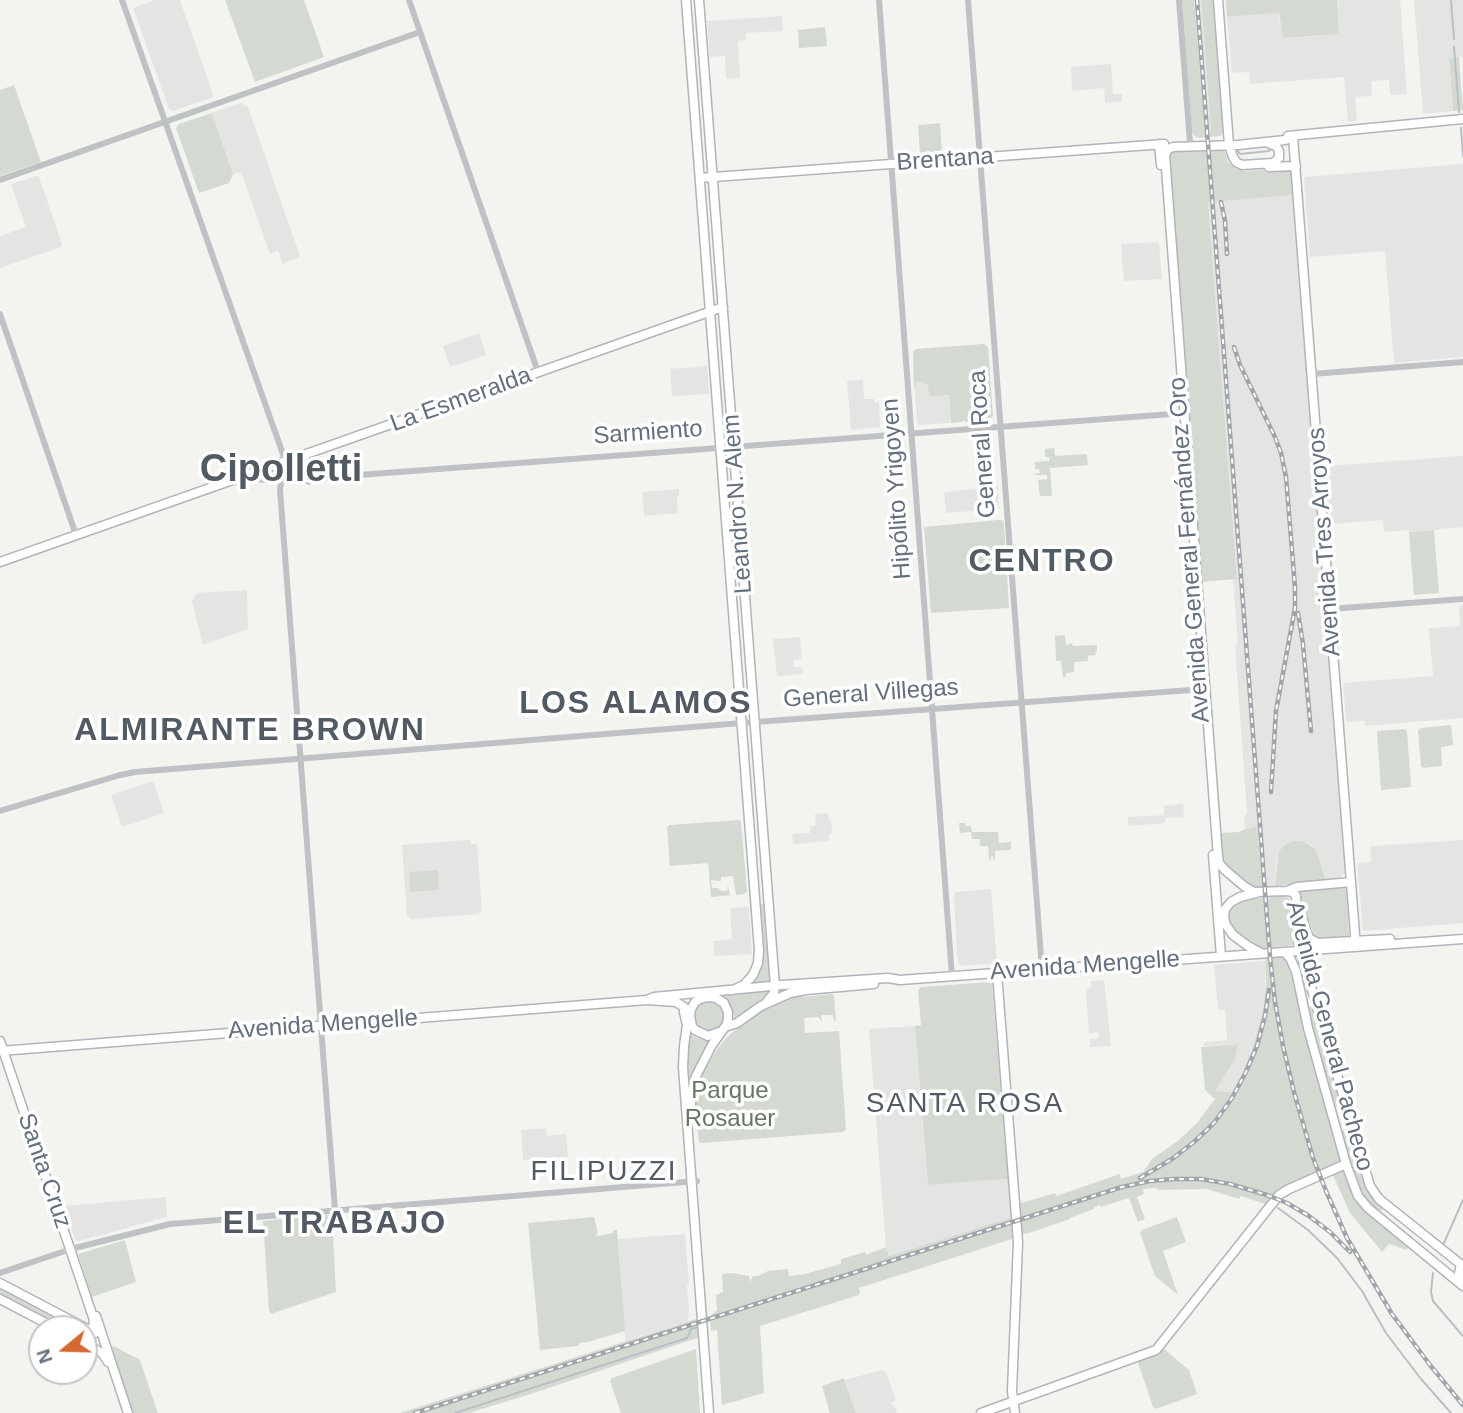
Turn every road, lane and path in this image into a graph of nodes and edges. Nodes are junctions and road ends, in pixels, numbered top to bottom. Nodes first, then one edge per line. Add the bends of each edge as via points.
1 (122, 0) edge
2 (409, 0) edge
3 (686, 0) edge
4 (699, 0) edge
5 (879, 0) edge
6 (968, 0) edge
7 (1179, 0) edge
8 (1218, 0) edge
9 (420, 32) junction
10 (1463, 119) edge
11 (165, 122) junction
12 (1293, 137) junction
13 (1190, 142) junction
14 (1265, 142) junction
15 (1229, 143) junction
16 (1163, 146) junction
17 (981, 157) junction
18 (891, 164) junction
19 (1296, 166) junction
20 (713, 177) junction
21 (700, 178) junction
22 (0, 180) edge
23 (723, 307) junction
24 (710, 312) junction
25 (0, 314) edge
26 (1463, 362) edge
27 (538, 372) junction
28 (1312, 374) junction
29 (1182, 413) junction
30 (1001, 426) junction
31 (912, 433) junction
32 (734, 446) junction
33 (720, 447) junction
34 (306, 455) junction
35 (284, 463) junction
36 (240, 478) junction
37 (309, 479) junction
38 (280, 481) junction
39 (76, 536) junction
40 (0, 562) edge
41 (1463, 598) edge
42 (1330, 609) junction
43 (1203, 689) junction
44 (1022, 702) junction
45 (932, 709) junction
46 (755, 722) junction
47 (742, 723) junction
48 (300, 759) junction
49 (0, 811) edge
50 (1351, 882) junction
51 (1287, 891) junction
52 (1263, 892) junction
53 (1297, 902) junction
54 (1463, 933) edge
55 (1463, 939) edge
56 (1356, 944) junction
57 (1301, 951) junction
58 (1284, 953) junction
59 (1267, 954) junction
60 (1221, 956) junction
61 (1042, 969) junction
62 (997, 972) junction
63 (953, 976) junction
64 (900, 979) junction
65 (775, 986) junction
66 (729, 990) junction
67 (1312, 991) junction
68 (689, 994) junction
69 (1301, 994) junction
70 (708, 997) junction
71 (647, 1000) junction
72 (678, 1003) junction
73 (765, 1004) junction
74 (690, 1019) junction
75 (737, 1023) junction
76 (321, 1025) junction
77 (724, 1029) junction
78 (686, 1035) junction
79 (0, 1041) edge
80 (2, 1050) edge
81 (706, 1058) junction
82 (1348, 1115) junction
83 (1335, 1119) junction
84 (1346, 1164) junction
85 (694, 1181) junction
86 (335, 1210) junction
87 (1396, 1213) junction
88 (1388, 1224) junction
89 (71, 1249) junction
90 (1462, 1266) edge
91 (0, 1273) edge
92 (1463, 1279) edge
93 (0, 1283) edge
94 (1463, 1286) edge
95 (86, 1293) junction
96 (0, 1298) edge
97 (31, 1315) edge
98 (60, 1315) edge
99 (92, 1315) edge
100 (98, 1336) edge
101 (104, 1340) junction
102 (98, 1351) joint
103 (121, 1390) junction
104 (1013, 1402) junction
105 (128, 1413) edge
106 (709, 1413) edge
107 (715, 1413) edge
108 (981, 1413) edge
109 (1015, 1413) edge

1 - 11 street
2 - 9 street
3 - 21 main road, Leandro N. Alem
4 - 20 main road, Leandro N. Alem
5 - 18 street, Hipólito Yrigoyen
6 - 17 street, General Roca
7 - 13 street
8 - 15 main road
9 - 11 street
9 - 27 street
10 - 12 main road
11 - 22 street
11 - 35 street
12 - 14 main road
12 - 15 main road
12 - 19 main road, Avenida Tres Arroyos
13 - 15 main road, Brentana
13 - 16 main road, Brentana
14 - 15 main road
14 - 15 main road via 1278,149 1275,162 1240,165 1233,159
15 - 16 main road
15 - 19 main road via 1229,159 1240,169
16 - 17 main road, Brentana
16 - 29 main road, Avenida General Fernández Oro
16 - 29 main road, Avenida General Fernández Oro
17 - 18 main road, Brentana
17 - 30 street, General Roca
18 - 20 main road, Brentana
18 - 31 street, Hipólito Yrigoyen
19 - 28 main road, Avenida Tres Arroyos
20 - 21 main road, Brentana
20 - 23 main road, Leandro N. Alem
21 - 24 main road, Leandro N. Alem
23 - 24 main road, La Esmeralda
23 - 32 main road, Leandro N. Alem
24 - 27 main road, La Esmeralda
24 - 33 main road, Leandro N. Alem
25 - 39 street
26 - 28 street
27 - 34 main road, La Esmeralda
28 - 42 main road, Avenida Tres Arroyos
29 - 30 street, Sarmiento
29 - 43 main road, Avenida General Fernández Oro
30 - 31 street, Sarmiento
30 - 44 street, General Roca
31 - 32 street, Sarmiento
31 - 45 street, Hipólito Yrigoyen
32 - 33 street, Sarmiento
32 - 46 main road, Leandro N. Alem
33 - 37 street, Sarmiento
33 - 47 main road, Leandro N. Alem
34 - 35 main road, La Esmeralda
34 - 37 main road via 300,464 303,476
35 - 36 main road, La Esmeralda
35 - 38 street
36 - 38 street, Sarmiento
36 - 39 main road, La Esmeralda
37 - 38 street, Sarmiento
38 - 48 street
39 - 40 main road, La Esmeralda
41 - 42 street
42 - 50 main road, Avenida Tres Arroyos
43 - 44 street, General Villegas
43 - 52 main road, Avenida General Fernández Oro via 1218,859 1247,889
43 - 60 main road, Avenida General Fernández Oro
44 - 45 street, General Villegas
44 - 61 street, General Roca
45 - 46 street, General Villegas
45 - 63 street, Hipólito Yrigoyen
46 - 47 street, General Villegas
46 - 65 main road, Leandro N. Alem
47 - 48 street, General Villegas
47 - 66 main road, Leandro N. Alem via 759,955 751,978
48 - 49 street, General Villegas via 131,772
48 - 76 street
50 - 51 main road
50 - 56 main road, Avenida Tres Arroyos
51 - 52 main road
51 - 53 main road, Avenida General Pacheco via 1294,893
52 - 59 main road via 1233,900 1224,918 1233,935
53 - 56 main road via 1314,942
53 - 57 main road, Avenida General Pacheco
54 - 56 main road
55 - 56 main road
56 - 57 main road
57 - 58 main road
57 - 67 main road, Avenida General Pacheco
58 - 59 main road
58 - 69 main road, Avenida General Pacheco via 1295,966
59 - 60 main road, Avenida Mengelle
60 - 61 main road, Avenida Mengelle
61 - 62 main road, Avenida Mengelle
62 - 63 main road, Avenida Mengelle
62 - 104 main road via 1018,1242
63 - 64 main road, Avenida Mengelle
64 - 65 main road, Avenida Mengelle
64 - 73 main road, Avenida Mengelle via 798,991
65 - 66 main road, Avenida Mengelle
65 - 73 main road
66 - 68 main road, Avenida Mengelle
66 - 70 main road
67 - 69 main road
67 - 82 main road, Avenida General Pacheco
68 - 70 main road, Avenida Mengelle
68 - 71 main road, Avenida Mengelle
69 - 83 main road, Avenida General Pacheco
70 - 74 main road via 695,1002
70 - 77 main road via 721,1001 727,1009
71 - 72 main road, Avenida Mengelle
71 - 76 main road, Avenida Mengelle
72 - 74 main road
72 - 78 main road via 685,1015
73 - 75 main road, Avenida Mengelle
74 - 77 main road via 703,1035
74 - 78 main road
75 - 77 main road, Avenida Mengelle
75 - 81 main road
76 - 80 main road, Avenida Mengelle
76 - 86 street
77 - 81 main road
78 - 85 main road via 683,1063
79 - 80 main road, Santa Cruz
80 - 89 main road, Santa Cruz
81 - 85 main road via 691,1094
82 - 83 main road
82 - 87 main road, Avenida General Pacheco via 1370,1186
83 - 84 main road, Avenida General Pacheco
84 - 88 main road, Avenida General Pacheco via 1361,1201
84 - 104 main road via 1279,1195 1156,1350
85 - 86 street
85 - 106 main road
85 - 107 main road
86 - 89 street via 164,1224
87 - 88 main road
87 - 90 main road, Avenida General Pacheco
88 - 94 main road, Avenida General Pacheco
89 - 91 street
89 - 95 main road, Santa Cruz
90 - 92 main road
93 - 98 main road
95 - 99 main road, Santa Cruz
95 - 101 main road, Santa Cruz
96 - 97 main road
100 - 101 main road
101 - 102 main road via 104,1349
101 - 103 main road, Santa Cruz
102 - 103 main road, Santa Cruz via 107,1359
103 - 105 main road, Santa Cruz
104 - 108 main road
104 - 109 main road

